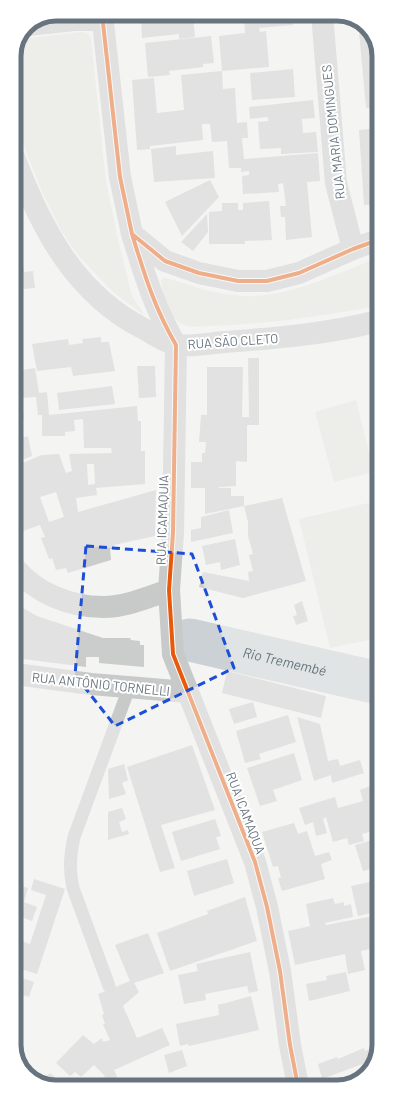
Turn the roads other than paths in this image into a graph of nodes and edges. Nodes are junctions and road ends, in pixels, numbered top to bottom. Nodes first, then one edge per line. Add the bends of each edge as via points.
1 (65, 21) edge
2 (103, 21) edge
3 (323, 21) edge
4 (46, 23) edge
5 (21, 174) edge
6 (132, 234) junction
7 (372, 242) edge
8 (353, 249) junction
9 (372, 323) edge
10 (176, 345) junction
11 (21, 573) edge
12 (169, 590) junction
13 (21, 675) edge
14 (129, 688) junction
15 (188, 692) junction
16 (109, 986) dead end
17 (297, 1080) edge

1 - 4 street
2 - 6 street via 120,177
3 - 8 street, RUA MARIA DOMINGUES via 336,183
5 - 10 street, RUA SÃO CLETO via 39,216 79,280 106,305 131,323
6 - 8 street via 165,261 199,273 238,281 267,281 299,273
6 - 10 street via 150,293 161,320
7 - 8 street
9 - 10 street, RUA SÃO CLETO via 276,338
10 - 12 street, RUA ICAMAQUIA via 174,526
11 - 12 street via 40,590 82,605 104,607
12 - 15 street, RUA ICAMAQUIA via 173,654
13 - 14 street, RUA ANTÔNIO TORNELLI
14 - 15 street, RUA ANTÔNIO TORNELLI
14 - 16 lane via 74,838 70,866 73,888
15 - 17 street, RUA ICAMAQUA via 255,862 280,971

